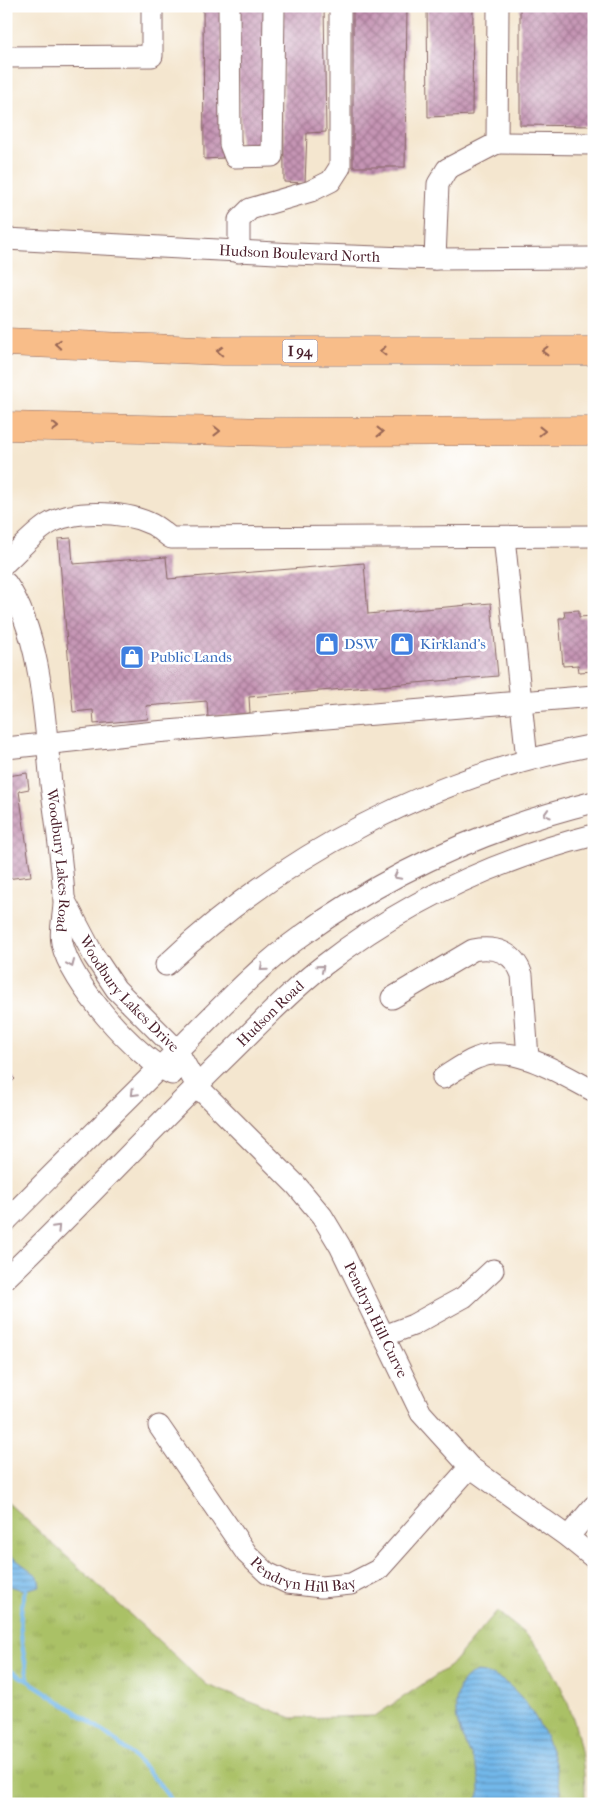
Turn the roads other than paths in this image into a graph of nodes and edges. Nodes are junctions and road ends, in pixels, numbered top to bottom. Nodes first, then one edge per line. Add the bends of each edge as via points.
1 (152, 6) edge
2 (230, 6) edge
3 (274, 6) edge
4 (340, 6) edge
5 (498, 6) edge
6 (6, 57) edge
7 (497, 143) junction
8 (594, 144) edge
9 (6, 239) edge
10 (239, 252) junction
11 (435, 258) junction
12 (594, 258) edge
13 (6, 342) edge
14 (594, 351) edge
15 (6, 426) edge
16 (594, 431) edge
17 (594, 536) edge
18 (504, 537) junction
19 (6, 562) edge
20 (6, 583) edge
21 (594, 696) edge
22 (520, 702) junction
23 (47, 743) junction
24 (594, 745) edge
25 (6, 748) edge
26 (527, 760) junction
27 (594, 802) edge
28 (594, 835) edge
29 (64, 899) junction
30 (166, 965) dead end
31 (392, 998) dead end
32 (177, 1050) junction
33 (528, 1058) junction
34 (159, 1068) junction
35 (444, 1078) dead end
36 (197, 1086) junction
37 (594, 1091) edge
38 (6, 1221) edge
39 (493, 1270) dead end
40 (6, 1278) edge
41 (384, 1336) junction
42 (159, 1426) dead end
43 (470, 1467) junction
44 (594, 1506) edge
45 (568, 1537) junction
46 (594, 1558) edge

1 - 6 street via 152,56
2 - 3 street via 230,144 235,157 272,156
4 - 10 street via 340,166 331,181 311,191 250,209 239,220
5 - 7 street
7 - 8 street
7 - 11 street via 447,169 438,184
9 - 10 street, Hudson Boulevard North
10 - 11 street, Hudson Boulevard North
11 - 12 street, Hudson Boulevard North
14 -> 13 highway, I 94 via 223,351
15 -> 16 highway via 275,432
17 - 18 street
18 - 19 street via 171,538 149,523 121,515 96,514 69,516 47,525
18 - 22 street
20 - 23 street, Woodbury Lakes Road via 25,618 31,639
21 - 22 street
22 - 23 street
22 - 26 street
23 - 25 street
23 - 29 street, Woodbury Lakes Road
24 - 26 street
26 - 30 street via 441,790 352,831 250,894
27 -> 32 street via 549,813 465,843 382,883 298,938
36 -> 28 street, Hudson Road via 322,966 398,914 476,873 517,857
29 - 32 street, Woodbury Lakes Drive via 94,956 116,989
29 -> 34 street, Woodbury Lakes Road via 62,942 74,972 94,1002
31 - 33 street via 474,950 488,948 507,953 522,975
32 - 34 street
32 - 36 street, Woodbury Lakes Drive
33 - 35 street via 498,1054 478,1057
33 - 37 street
34 - 36 street, Woodbury Lakes Road
34 -> 38 street
40 -> 36 street, Hudson Road
36 - 41 street, Pendryn Hill Curve via 296,1185 322,1216
39 - 41 street via 464,1297 414,1325
41 - 43 street, Pendryn Hill Curve via 421,1413
42 - 43 street, Pendryn Hill Bay via 247,1554 267,1573 288,1583 320,1587 351,1584 378,1570
43 - 45 street, Pendryn Hill Curve
44 - 45 street
45 - 46 street, Pendryn Hill Curve

